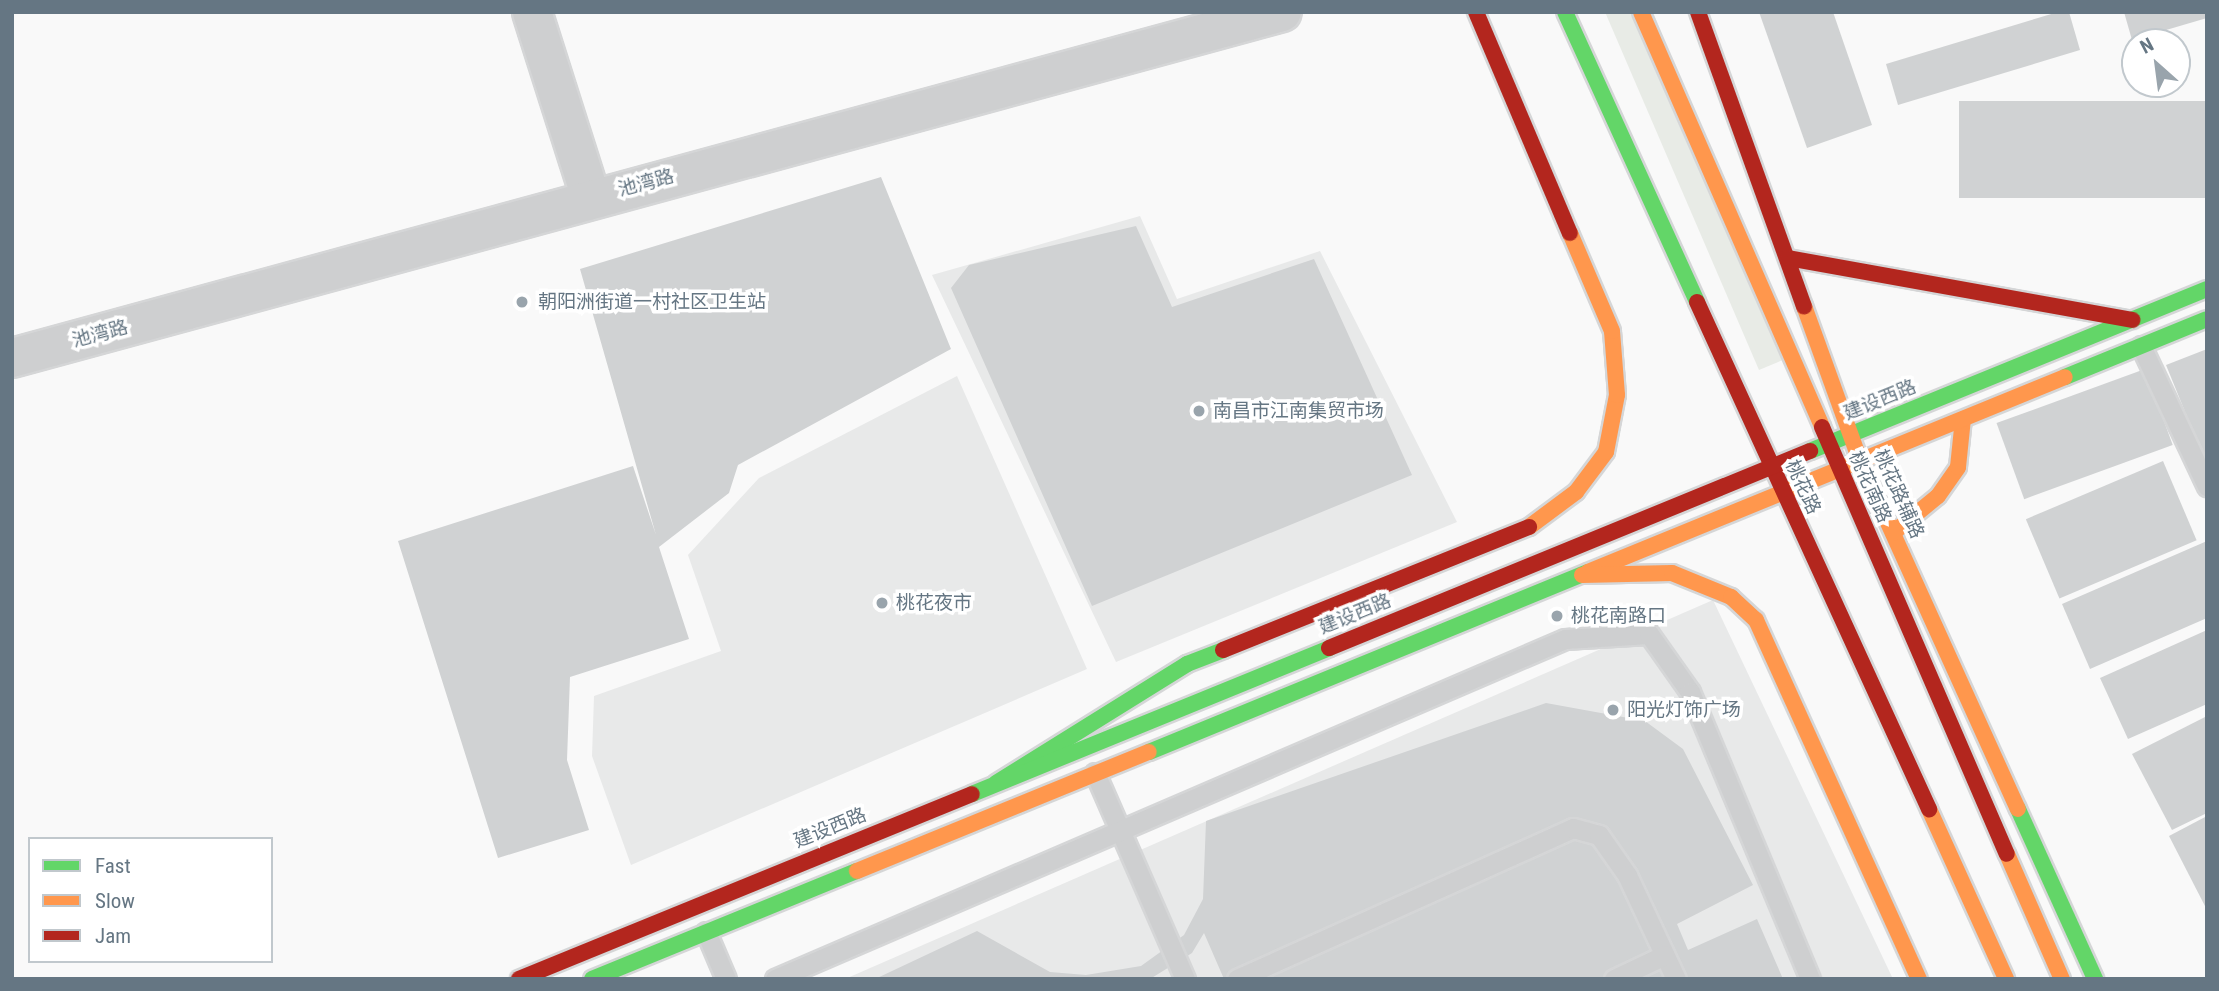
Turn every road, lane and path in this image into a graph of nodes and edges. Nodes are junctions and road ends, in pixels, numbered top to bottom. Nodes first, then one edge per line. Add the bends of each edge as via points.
1 (532, 12) edge
2 (1282, 12) edge
3 (1476, 12) edge
4 (1565, 12) edge
5 (1641, 12) edge
6 (1698, 12) edge
7 (591, 198) junction
8 (1788, 258) junction
9 (2207, 289) edge
10 (2207, 319) edge
11 (2132, 320) junction
12 (2141, 346) junction
13 (12, 358) edge
14 (1963, 419) junction
15 (1852, 434) junction
16 (1828, 444) junction
17 (1860, 461) junction
18 (1770, 467) junction
19 (1839, 470) junction
20 (2207, 486) edge
21 (1783, 492) junction
22 (1893, 533) junction
23 (1582, 575) junction
24 (1095, 773) junction
25 (996, 783) junction
26 (1121, 831) junction
27 (706, 932) junction
28 (1665, 955) junction
29 (519, 979) edge
30 (592, 979) edge
31 (726, 979) edge
32 (775, 979) edge
33 (1185, 979) edge
34 (1237, 979) edge
35 (1614, 979) edge
36 (1676, 979) edge
37 (1810, 979) edge
38 (1919, 979) edge
39 (2006, 979) edge
40 (2062, 979) edge
41 (2095, 979) edge

1 - 7 street
2 - 7 street, 池湾路
3 - 25 main road via 1612,331 1617,395 1606,452 1576,492 1522,532 1187,664
4 - 18 main road, 桃花路
5 - 16 main road, 桃花南路
6 - 8 main road, 桃花路辅路
7 - 13 street, 池湾路
8 - 11 main road
8 - 15 main road, 桃花路辅路
9 - 11 main road, 建设西路
10 - 12 main road
11 - 15 main road, 建设西路
12 - 14 main road
12 - 20 lane
14 - 17 main road
14 - 22 main road via 1958,467 1938,496
15 - 16 main road, 建设西路
15 - 17 main road, 桃花路辅路
16 - 18 main road, 建设西路
16 - 19 main road, 桃花南路
17 - 19 main road
17 - 22 main road, 桃花路辅路
18 - 21 main road, 桃花路
18 - 25 main road, 建设西路
19 - 21 main road
19 - 40 main road, 桃花南路
21 - 23 main road
21 - 39 main road, 桃花路
22 - 41 main road, 桃花路辅路
23 - 24 main road
23 - 38 main road via 1672,573 1731,597 1756,620
24 - 26 lane
24 - 27 main road
25 - 29 main road, 建设西路
26 - 32 lane
26 - 33 lane
26 - 37 lane via 1565,639 1649,634 1690,692
27 - 30 main road
27 - 31 lane
28 - 34 lane via 1627,875 1599,835 1573,828
28 - 35 lane
28 - 36 lane

